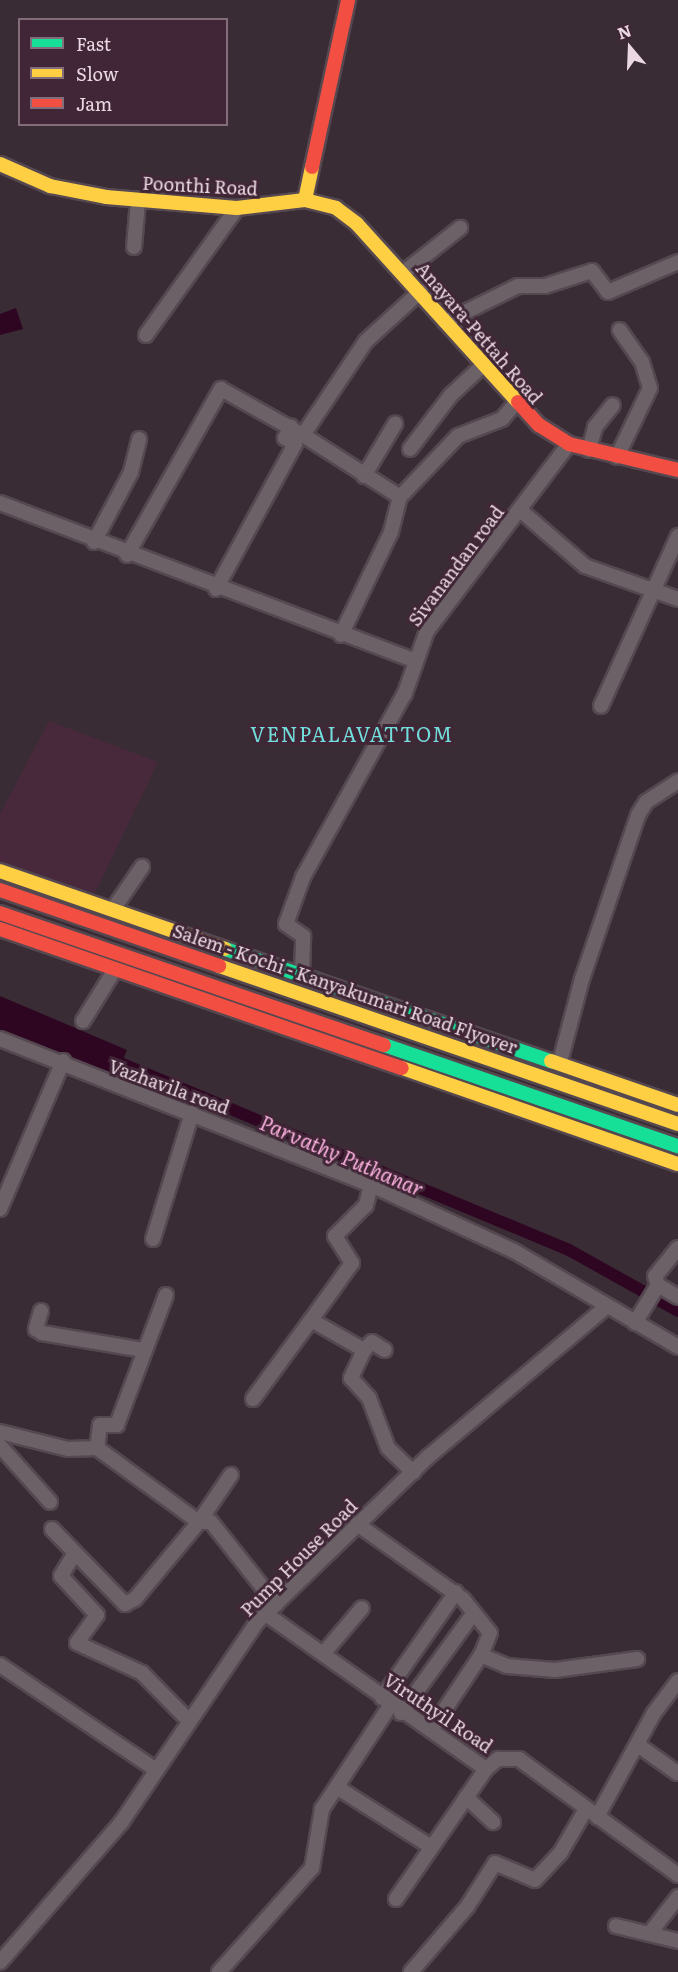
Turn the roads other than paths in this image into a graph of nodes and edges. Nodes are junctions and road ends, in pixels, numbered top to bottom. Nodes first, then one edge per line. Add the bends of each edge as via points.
1 (348, 0) edge
2 (0, 164) edge
3 (305, 200) junction
4 (138, 201) junction
5 (237, 208) junction
6 (460, 228) dead end
7 (134, 247) dead end
8 (678, 262) edge
9 (403, 273) junction
10 (421, 291) junction
11 (445, 322) junction
12 (620, 330) dead end
13 (146, 335) dead end
14 (482, 367) junction
15 (515, 404) junction
16 (613, 405) dead end
17 (395, 424) dead end
18 (291, 426) junction
19 (303, 435) junction
20 (140, 439) dead end
21 (569, 444) junction
22 (410, 449) dead end
23 (589, 450) junction
24 (617, 457) junction
25 (678, 470) edge
26 (364, 476) junction
27 (400, 497) junction
28 (0, 503) edge
29 (520, 510) junction
30 (678, 536) edge
31 (94, 542) junction
32 (127, 555) junction
33 (216, 589) junction
34 (654, 593) junction
35 (678, 598) edge
36 (341, 635) junction
37 (413, 660) junction
38 (601, 706) dead end
39 (678, 782) edge
40 (142, 867) dead end
41 (0, 871) edge
42 (0, 890) edge
43 (114, 908) junction
44 (0, 913) edge
45 (0, 929) edge
46 (114, 971) junction
47 (302, 972) junction
48 (83, 1021) dead end
49 (0, 1039) edge
50 (560, 1062) junction
51 (63, 1064) junction
52 (678, 1105) edge
53 (192, 1113) junction
54 (678, 1124) edge
55 (678, 1146) edge
56 (678, 1164) edge
57 (371, 1185) junction
58 (0, 1209) edge
59 (153, 1239) dead end
60 (678, 1248) edge
61 (657, 1280) junction
62 (166, 1295) dead end
63 (678, 1297) edge
64 (604, 1308) junction
65 (41, 1311) dead end
66 (311, 1320) junction
67 (635, 1323) junction
68 (678, 1347) edge
69 (144, 1350) junction
70 (364, 1350) junction
71 (385, 1350) dead end
72 (253, 1399) dead end
73 (0, 1432) edge
74 (0, 1446) edge
75 (97, 1448) junction
76 (413, 1472) junction
77 (231, 1475) dead end
78 (50, 1502) dead end
79 (199, 1522) junction
80 (357, 1524) junction
81 (52, 1529) dead end
82 (73, 1556) junction
83 (456, 1592) junction
84 (362, 1608) dead end
85 (271, 1609) junction
86 (473, 1614) junction
87 (323, 1654) junction
88 (481, 1655) junction
89 (637, 1659) dead end
90 (0, 1665) edge
91 (678, 1681) edge
92 (673, 1695) edge
93 (391, 1706) junction
94 (187, 1719) junction
95 (431, 1730) junction
96 (638, 1745) junction
97 (155, 1769) junction
98 (486, 1769) junction
99 (677, 1773) edge
100 (338, 1788) junction
101 (466, 1797) junction
102 (591, 1813) junction
103 (493, 1822) dead end
104 (428, 1845) junction
105 (678, 1875) edge
106 (678, 1897) edge
107 (396, 1899) dead end
108 (616, 1926) dead end
109 (650, 1933) junction
110 (678, 1941) edge
111 (0, 1962) edge
112 (219, 1972) edge
113 (411, 1972) edge

1 - 3 main road
2 - 4 main road, Poonthi Road via 50,186
3 - 5 main road, Poonthi Road
3 - 9 main road, Anayara-Pettah Road via 336,208 357,224
4 - 5 main road, Poonthi Road
4 - 7 street
5 - 13 street
6 - 9 street
8 - 11 street via 608,291 592,271 545,286 518,286
9 - 10 main road, Anayara-Pettah Road
10 - 11 main road, Anayara-Pettah Road
10 - 19 street via 366,341
11 - 14 main road, Anayara-Pettah Road
12 - 24 street via 642,362 650,388
14 - 15 main road, Anayara-Pettah Road
14 - 22 street via 451,395
15 - 21 main road, Anayara-Pettah Road
15 - 27 street via 502,419 458,436
16 - 23 street via 595,427
17 - 26 street
18 - 19 street
18 - 32 street via 221,389
18 - 33 street via 285,438 295,444
19 - 26 street
20 - 31 street via 127,482
21 - 23 main road, Anayara-Pettah Road
21 - 29 street, Sivanandan road
23 - 24 main road, Anayara-Pettah Road
24 - 25 main road, Anayara-Pettah Road
26 - 27 street
27 - 36 street via 391,532
28 - 31 street
29 - 34 street via 585,566
29 - 37 street, Sivanandan road via 427,631
30 - 34 street
31 - 32 street
32 - 33 street
33 - 36 street
34 - 35 street
34 - 38 street
36 - 37 street
37 - 47 street, Sivanandan road via 405,693 303,877 286,924 303,936
39 - 50 street via 646,802 638,815 582,979
40 - 43 street
41 - 43 main road
42 - 54 main road, Salem - Kochi - Kanyakumari Road Flyover
43 - 47 main road
44 - 55 main road
45 - 46 main road
46 - 48 street
46 - 56 main road
47 - 50 main road
49 - 51 street, Vazhavila road
50 - 52 main road
51 - 53 street, Vazhavila road
51 - 58 street
53 - 57 street, Vazhavila road
53 - 59 street
57 - 64 street, Vazhavila road via 514,1251
57 - 66 street via 366,1205 335,1236 352,1263
60 - 61 street
61 - 63 street
61 - 67 street
62 - 69 street
64 - 67 street, Vazhavila road
64 - 76 street, Pump House Road
65 - 69 street via 36,1329 42,1333
66 - 70 street
66 - 72 street
67 - 68 street, Vazhavila road
69 - 75 street via 117,1425 100,1425
70 - 71 street via 372,1342
70 - 76 street via 351,1378 369,1398 388,1448
73 - 75 street via 68,1449
74 - 78 street
75 - 79 street, Viruthyil Road
76 - 80 street, Pump House Road
77 - 79 street
79 - 82 street via 130,1603
79 - 85 street, Viruthyil Road via 219,1528
80 - 83 street
80 - 85 street, Pump House Road
81 - 82 street
82 - 94 street via 61,1576 97,1615 77,1643 142,1673
83 - 86 street
83 - 93 street
84 - 87 street
85 - 87 street, Viruthyil Road
85 - 94 street, Pump House Road
86 - 88 street via 490,1632
86 - 93 street
87 - 93 street, Viruthyil Road
88 - 89 street via 507,1665 555,1670
88 - 95 street
90 - 97 street
91 - 92 street
92 - 96 street
93 - 95 street, Viruthyil Road
93 - 100 street
94 - 97 street, Pump House Road
95 - 98 street, Viruthyil Road
96 - 99 street
96 - 102 street
97 - 111 street, Pump House Road via 121,1823
98 - 101 street
98 - 102 street, Viruthyil Road via 498,1759 519,1759
100 - 104 street
100 - 112 street via 321,1809 312,1868
101 - 103 street
101 - 104 street
102 - 105 street, Viruthyil Road
102 - 113 street via 535,1880 495,1863 467,1907
104 - 107 street
106 - 109 street
108 - 109 street
109 - 110 street

